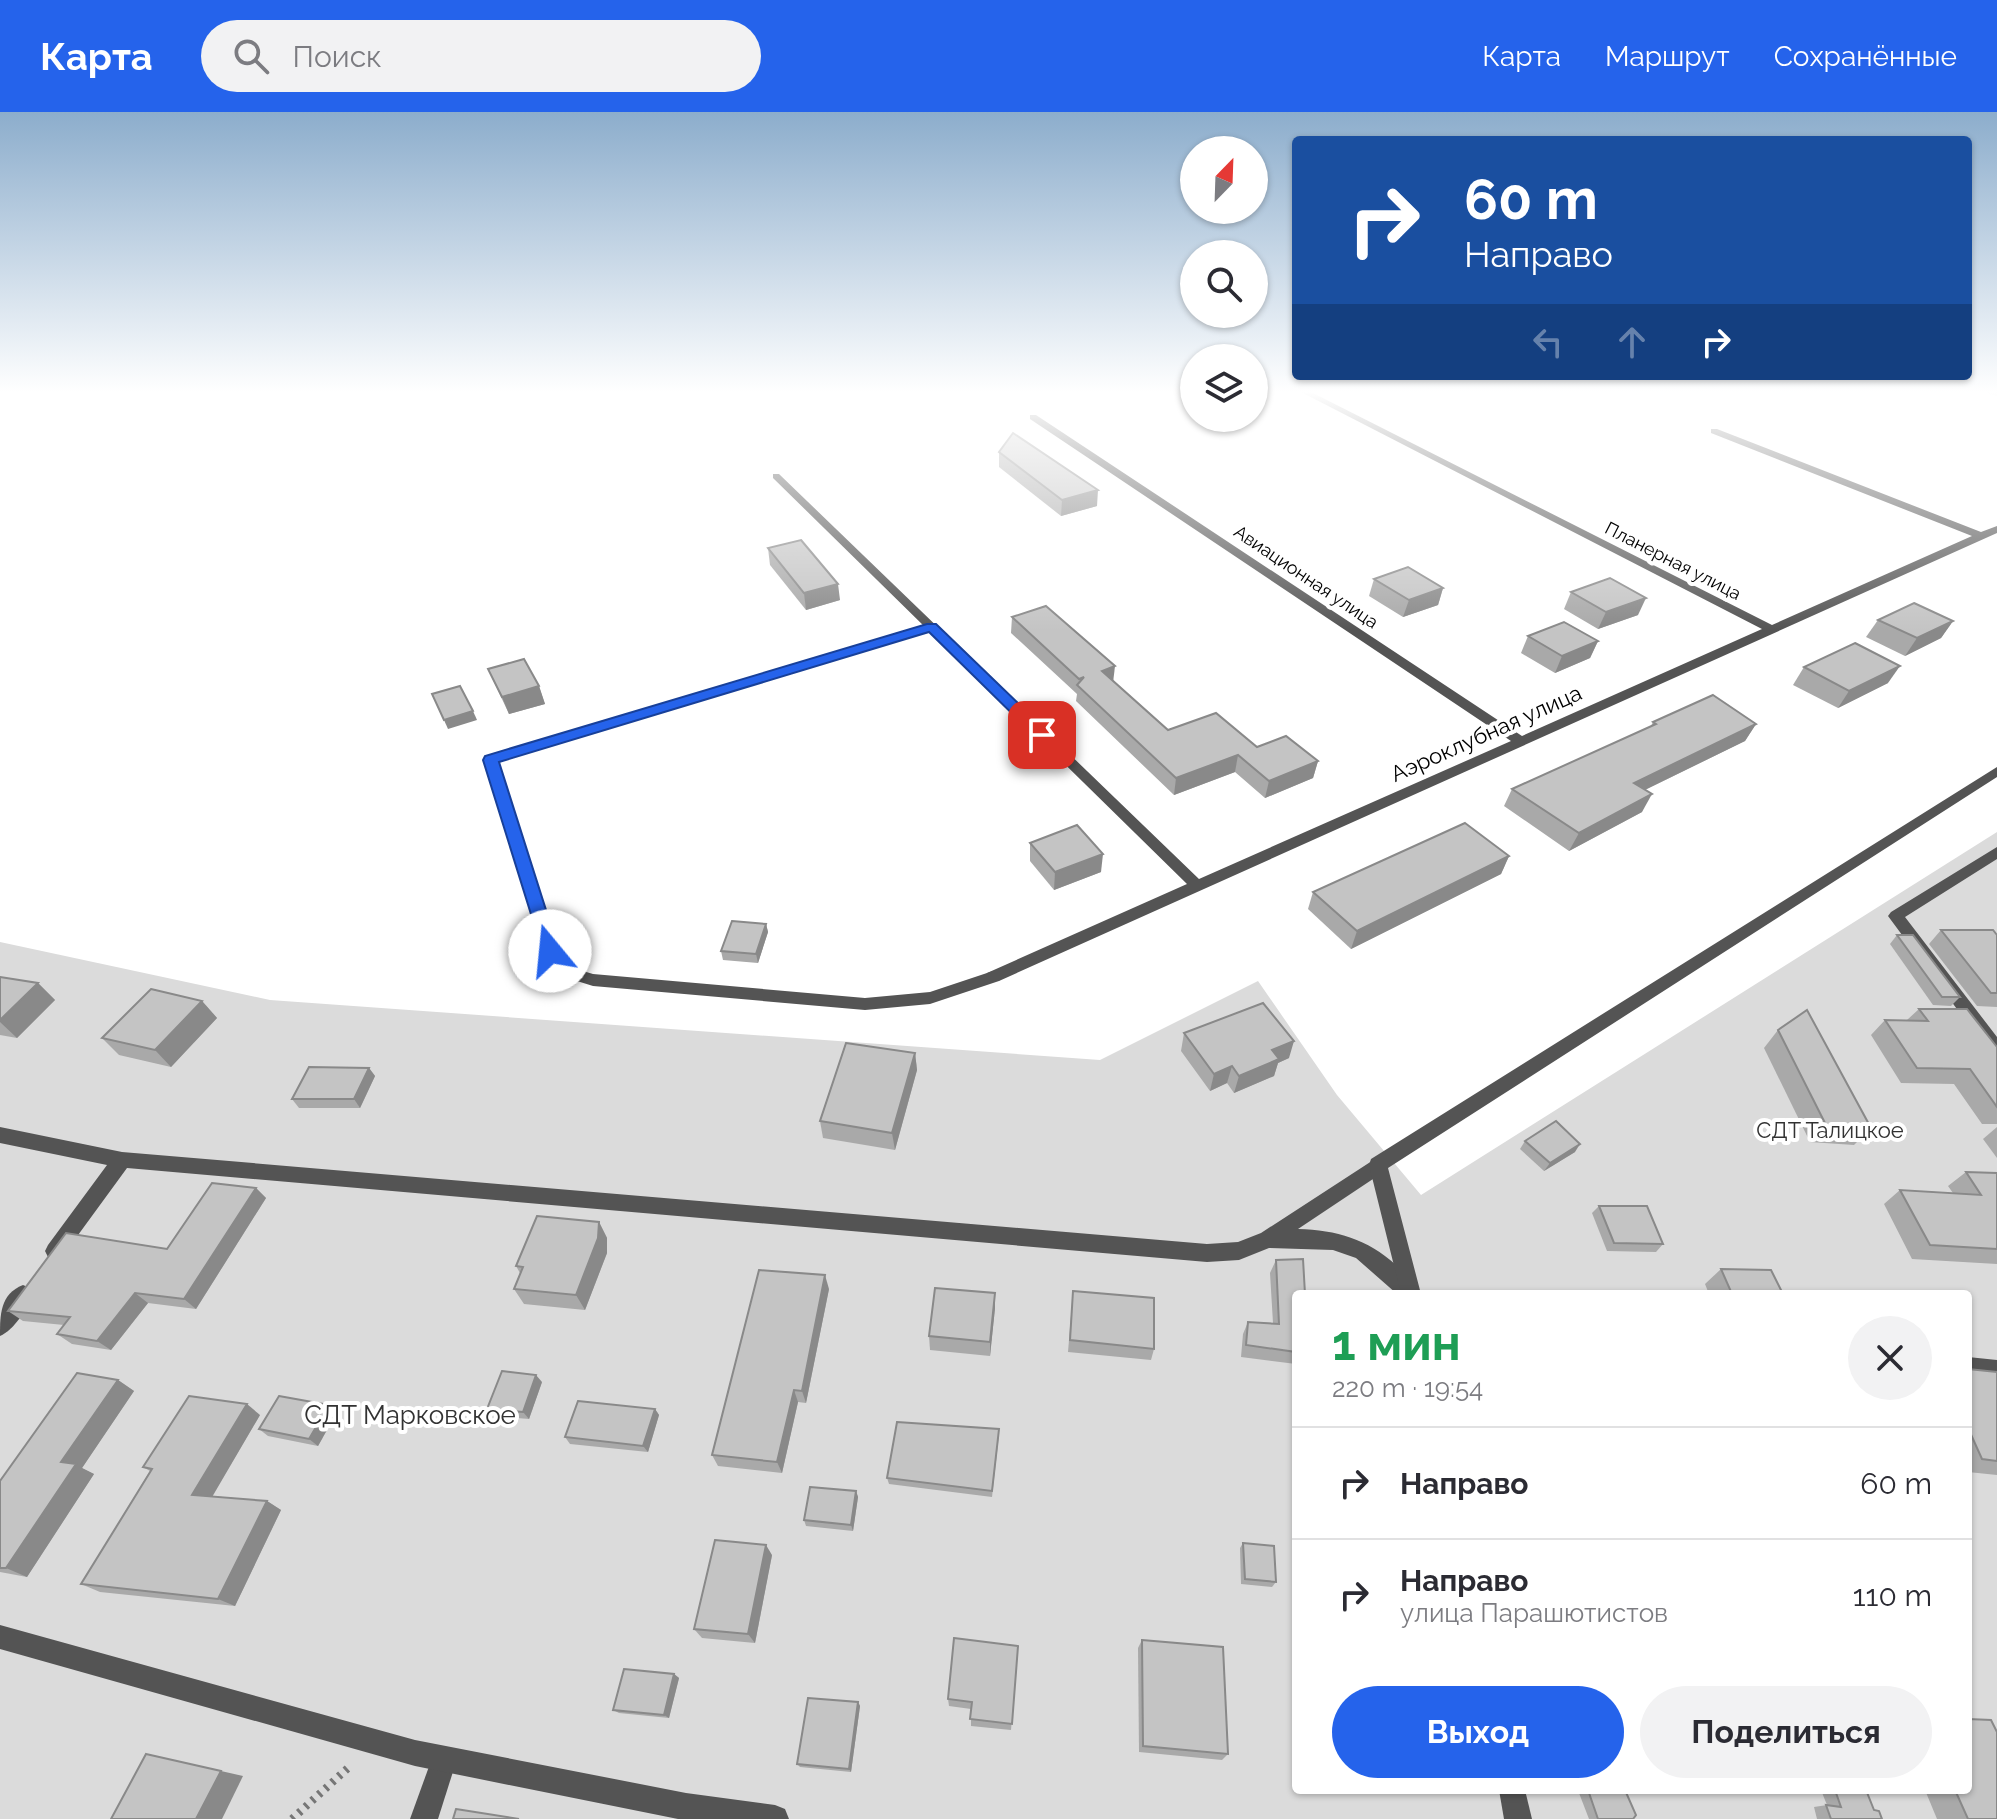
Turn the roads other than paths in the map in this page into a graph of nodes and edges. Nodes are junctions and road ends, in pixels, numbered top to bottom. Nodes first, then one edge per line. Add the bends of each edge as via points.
1 (1115, 472) edge
2 (1462, 472) edge
3 (1817, 472) edge
4 (776, 476) dead end
5 (1997, 529) edge
6 (1981, 536) junction
7 (932, 627) junction
8 (1769, 628) junction
9 (1519, 740) junction
10 (1997, 771) edge
11 (1997, 852) edge
12 (1198, 886) junction
13 (1997, 1050) edge
14 (0, 1135) edge
15 (122, 1160) junction
16 (1378, 1165) junction
17 (1268, 1239) junction
18 (1406, 1290) edge
19 (1409, 1290) edge
20 (0, 1326) edge
21 (1972, 1368) edge
22 (1997, 1371) edge
23 (0, 1637) edge
24 (444, 1759) junction
25 (1513, 1794) edge
26 (424, 1819) edge
27 (775, 1819) edge
28 (1518, 1819) edge

1 - 9 street, Авиационная улица
2 - 8 street, Планерная улица
3 - 6 street
4 - 7 street
5 - 6 street, Аэроклубная улица
6 - 8 street, Аэроклубная улица
7 - 12 street
7 - 12 street, Аэроклубная улица via 491,760 550,951 567,972 593,980 908,1004 993,977
8 - 9 street, Аэроклубная улица
9 - 12 street, Аэроклубная улица
10 - 16 street
11 - 13 street via 1896,916
14 - 15 street
15 - 17 street via 1207,1253 1239,1251
15 - 20 street
16 - 17 street
16 - 19 street
17 - 18 street via 1320,1237 1352,1244 1381,1261
21 - 22 street
23 - 24 street
24 - 26 street
24 - 27 street via 686,1807
25 - 28 street

